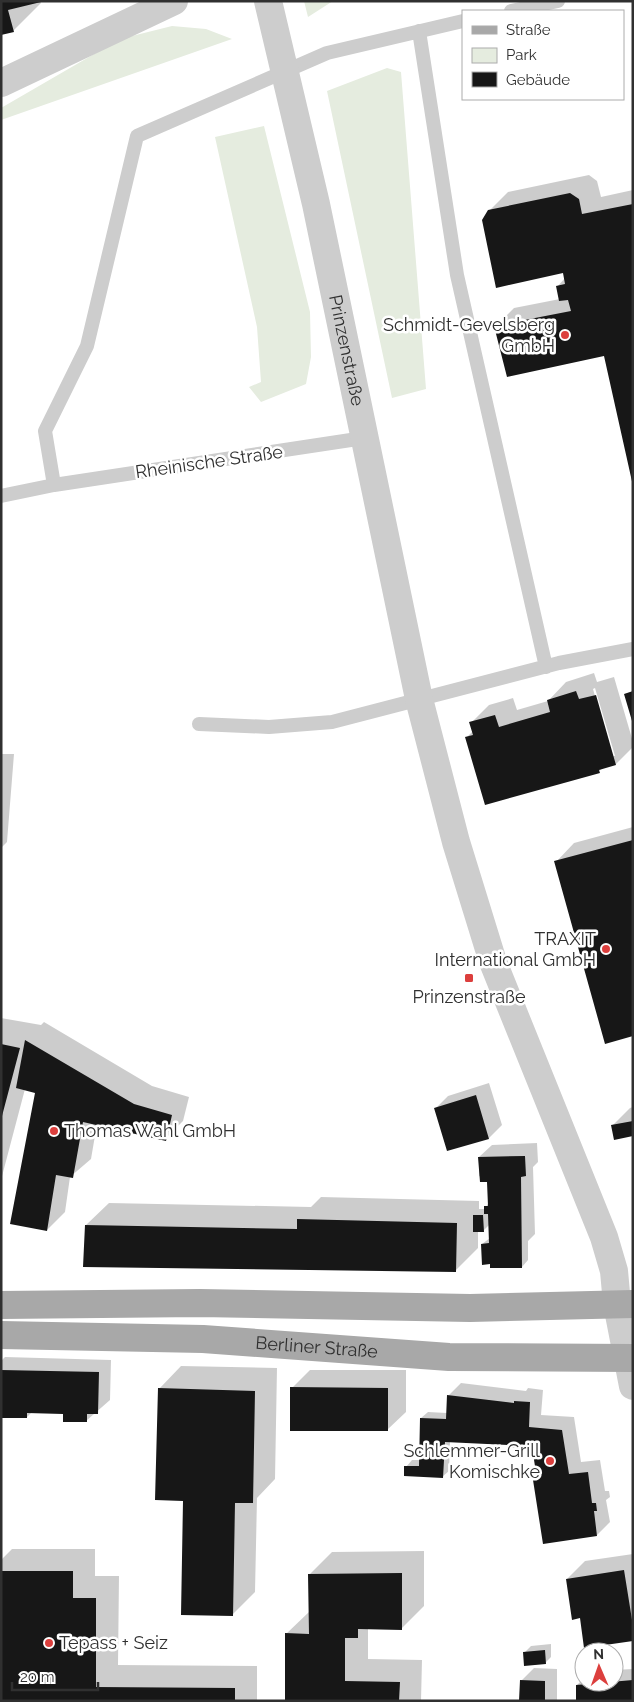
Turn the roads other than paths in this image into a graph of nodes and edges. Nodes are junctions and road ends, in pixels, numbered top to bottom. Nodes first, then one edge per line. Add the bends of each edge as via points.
1 (174, 1) edge
2 (268, 1) edge
3 (558, 1) edge
4 (516, 10) edge
5 (462, 22) edge
6 (420, 31) junction
7 (1, 83) edge
8 (364, 438) junction
9 (54, 485) junction
10 (1, 496) edge
11 (633, 649) edge
12 (546, 667) junction
13 (419, 699) junction
14 (199, 724) dead end
15 (625, 1304) edge
16 (1, 1305) edge
17 (1, 1335) edge
18 (630, 1358) edge
19 (633, 1386) edge

1 - 7 street
2 - 8 street, Prinzenstraße via 318,212
3 - 4 lane
5 - 6 lane
6 - 9 lane via 327,52 137,136 87,346 45,431
6 - 12 lane via 458,275
8 - 9 lane, Rheinische Straße
8 - 13 street, Prinzenstraße
9 - 10 lane, Rheinische Straße
11 - 12 lane
12 - 13 lane
13 - 14 lane via 332,722 270,727
13 - 15 street, Prinzenstraße via 456,842 494,962 600,1224
15 - 16 main road via 470,1308 200,1303
15 - 18 street, Prinzenstraße
17 - 18 main road, Berliner Straße via 203,1339 449,1357
18 - 19 street, Prinzenstraße

